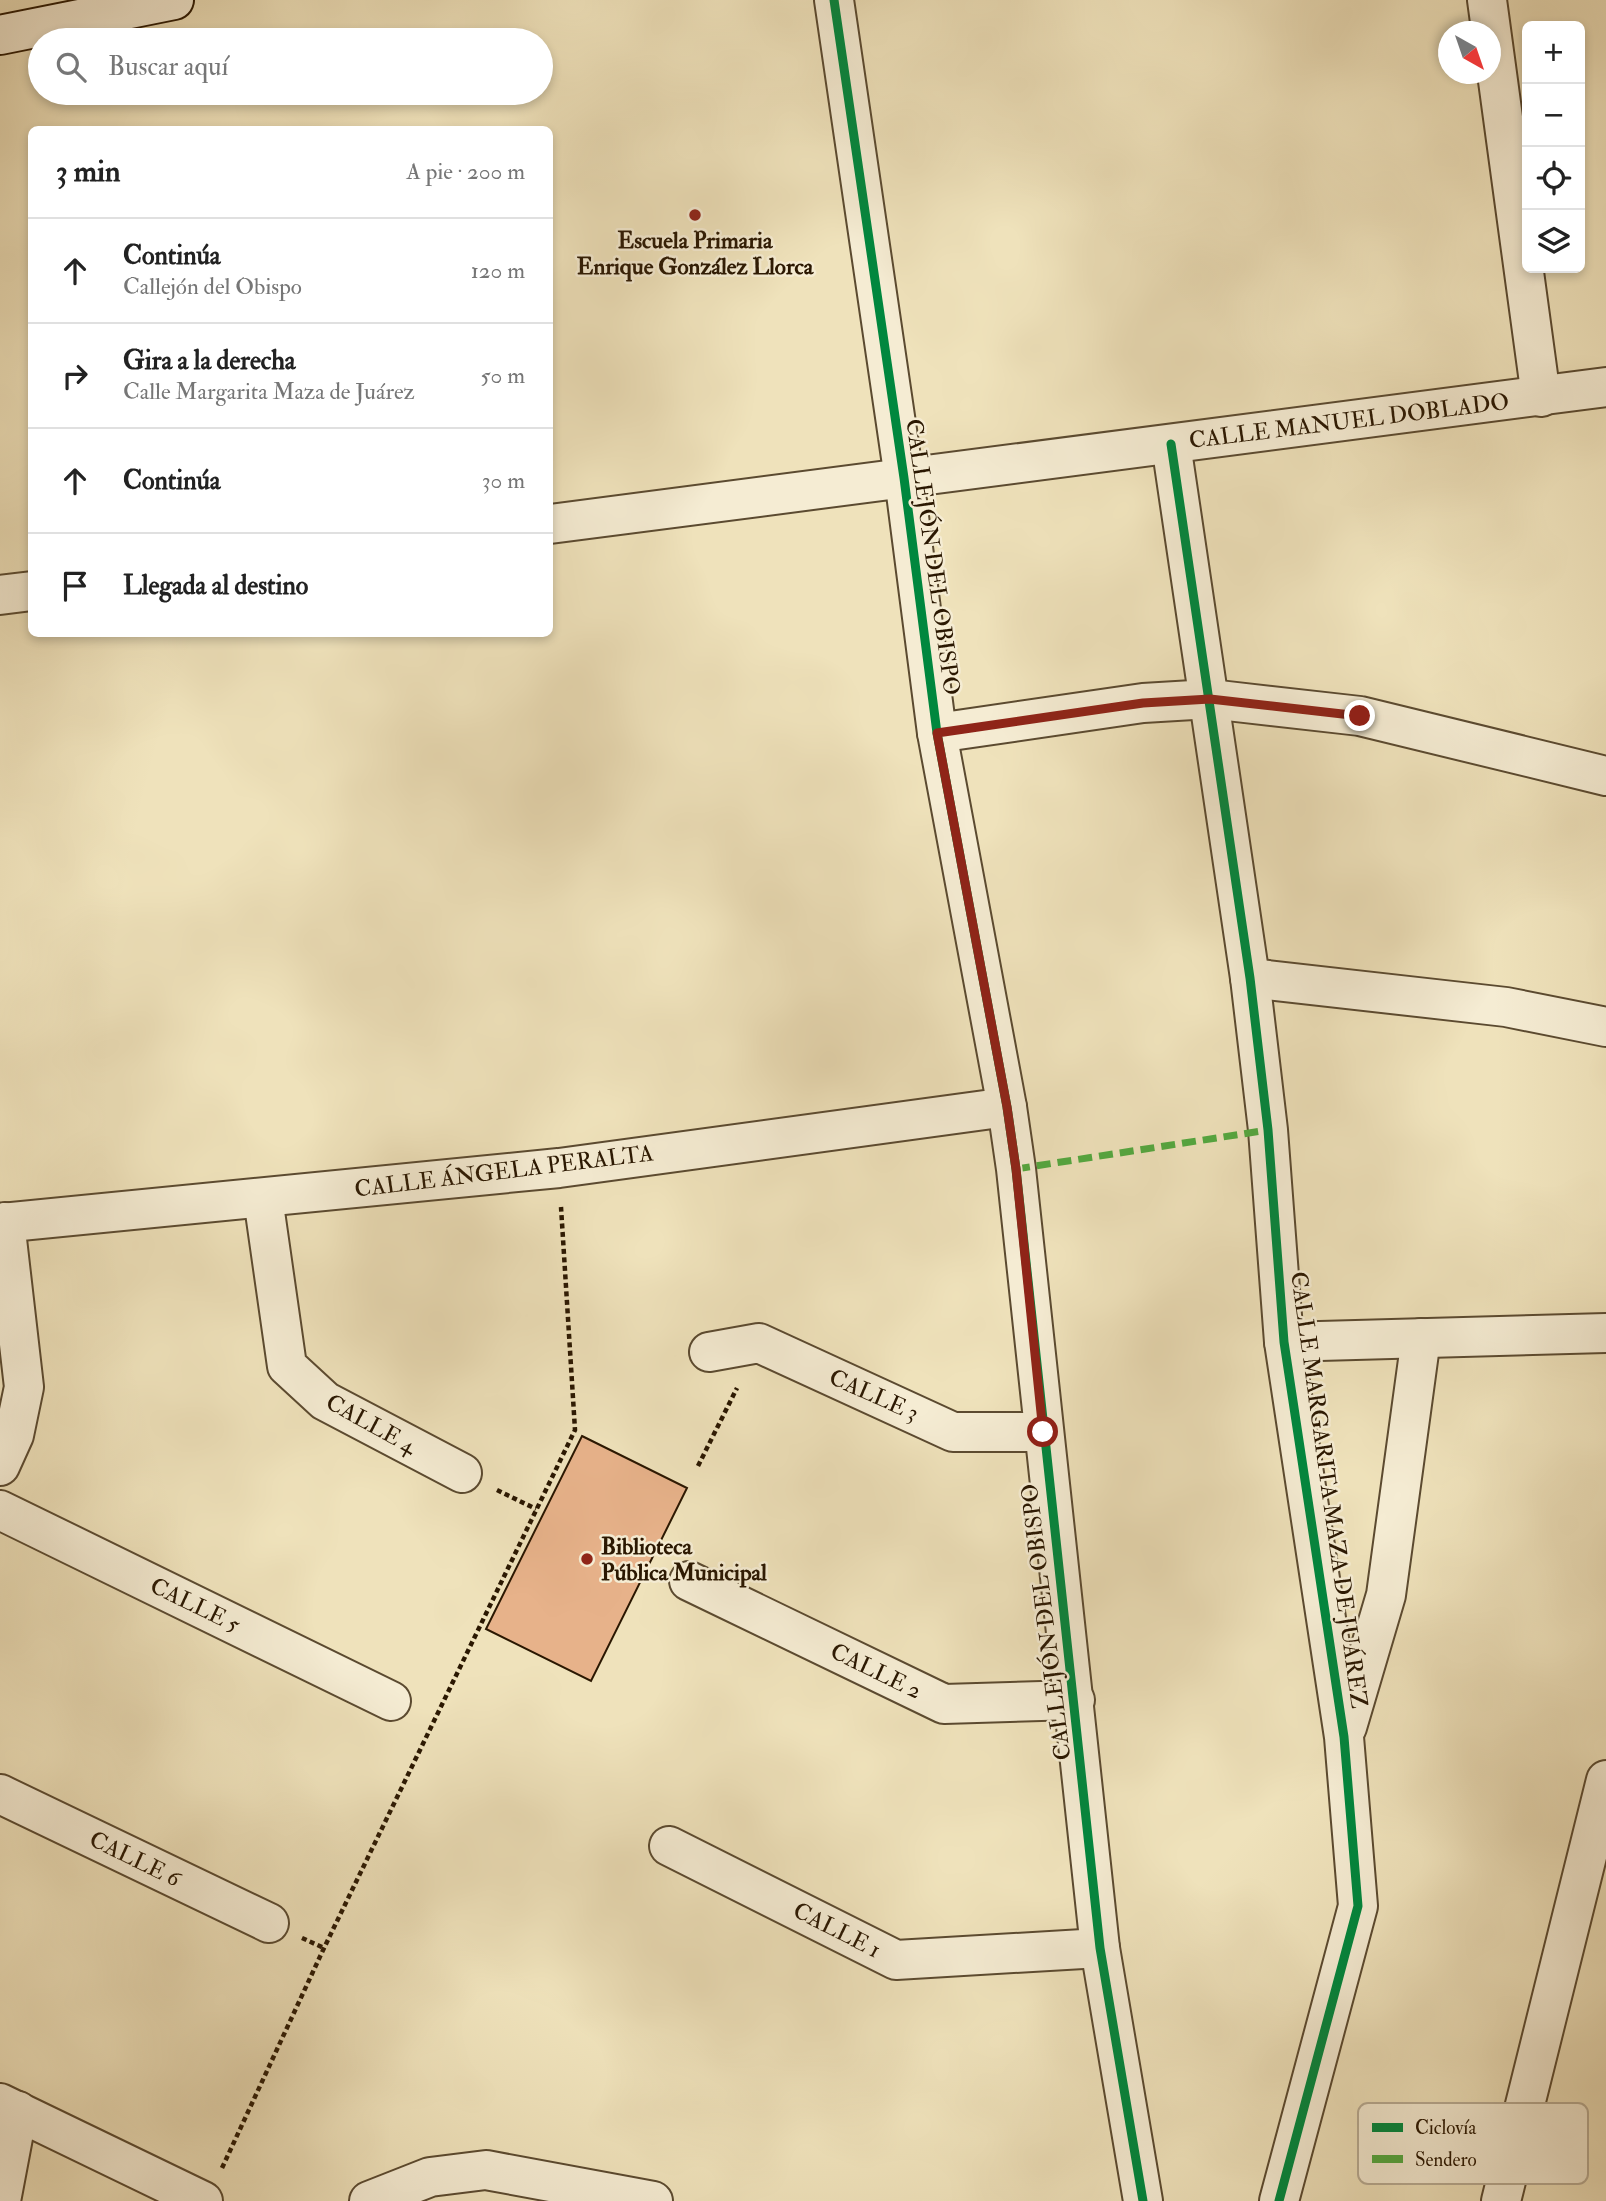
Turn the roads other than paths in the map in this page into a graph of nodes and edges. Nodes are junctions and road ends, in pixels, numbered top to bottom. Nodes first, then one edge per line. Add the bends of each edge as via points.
1 (174, 0) edge
2 (834, 0) edge
3 (1487, 0) edge
4 (35, 28) edge
5 (28, 29) edge
6 (0, 35) edge
7 (1606, 387) edge
8 (1541, 397) junction
9 (1171, 444) junction
10 (904, 478) junction
11 (553, 524) edge
12 (28, 592) edge
13 (0, 595) edge
14 (1210, 699) junction
15 (937, 733) junction
16 (1606, 776) edge
17 (1250, 978) junction
18 (1606, 1027) edge
19 (1007, 1107) junction
20 (262, 1198) junction
21 (2, 1223) edge
22 (1606, 1333) edge
23 (1421, 1338) junction
24 (1284, 1342) junction
25 (709, 1352) dead end
26 (1043, 1432) junction
27 (0, 1466) edge
28 (462, 1473) dead end
29 (0, 1510) edge
30 (689, 1581) dead end
31 (1075, 1699) junction
32 (391, 1701) dead end
33 (1344, 1737) junction
34 (1606, 1780) edge
35 (0, 1794) edge
36 (669, 1846) dead end
37 (269, 1923) dead end
38 (1100, 1948) junction
39 (1525, 2103) edge
40 (9, 2107) edge
41 (1505, 2184) edge
42 (1, 2201) edge
43 (202, 2201) edge
44 (369, 2201) edge
45 (653, 2201) edge
46 (1143, 2201) edge
47 (1279, 2201) edge
48 (1501, 2201) edge

1 - 4 street
2 - 10 street, CALLEJÓN DEL OBISPO
3 - 8 street
5 - 6 street
7 - 8 street, CALLE MANUEL DOBLADO
8 - 9 street, CALLE MANUEL DOBLADO
9 - 10 street, CALLE MANUEL DOBLADO
9 - 14 street, CALLE MARGARITA MAZA DE JUÁREZ
10 - 11 street, CALLE MANUEL DOBLADO
10 - 15 street, CALLEJÓN DEL OBISPO
12 - 13 street
14 - 15 street via 1143,703
14 - 16 street via 1360,716
14 - 17 street, CALLE MARGARITA MAZA DE JUÁREZ
15 - 19 street, CALLEJÓN DEL OBISPO
17 - 18 street via 1506,1007
17 - 24 street, CALLE MARGARITA MAZA DE JUÁREZ via 1268,1130
19 - 20 street, CALLE ÁNGELA PERALTA via 559,1168
19 - 26 street, CALLEJÓN DEL OBISPO
20 - 21 street, CALLE ÁNGELA PERALTA
20 - 28 street, CALLE 4 via 287,1366 325,1401
21 - 27 street via 24,1387 14,1435
22 - 23 street
23 - 24 street
23 - 33 street, CALLE MARGARITA MAZA DE JUÁREZ via 1386,1595
24 - 33 street, CALLE MARGARITA MAZA DE JUÁREZ
25 - 26 street, CALLE 3 via 759,1343 953,1432
26 - 31 street, CALLEJÓN DEL OBISPO
29 - 32 street, CALLE 5
30 - 31 street, CALLE 2 via 944,1704
31 - 38 street, CALLEJÓN DEL OBISPO
33 - 47 street, CALLE MARGARITA MAZA DE JUÁREZ via 1358,1906
34 - 39 street
35 - 37 street, CALLE 6
36 - 38 street, CALLE 1 via 896,1960
38 - 46 street, CALLEJÓN DEL OBISPO
40 - 42 street
40 - 43 street
41 - 48 street
44 - 45 street via 429,2176 486,2170

